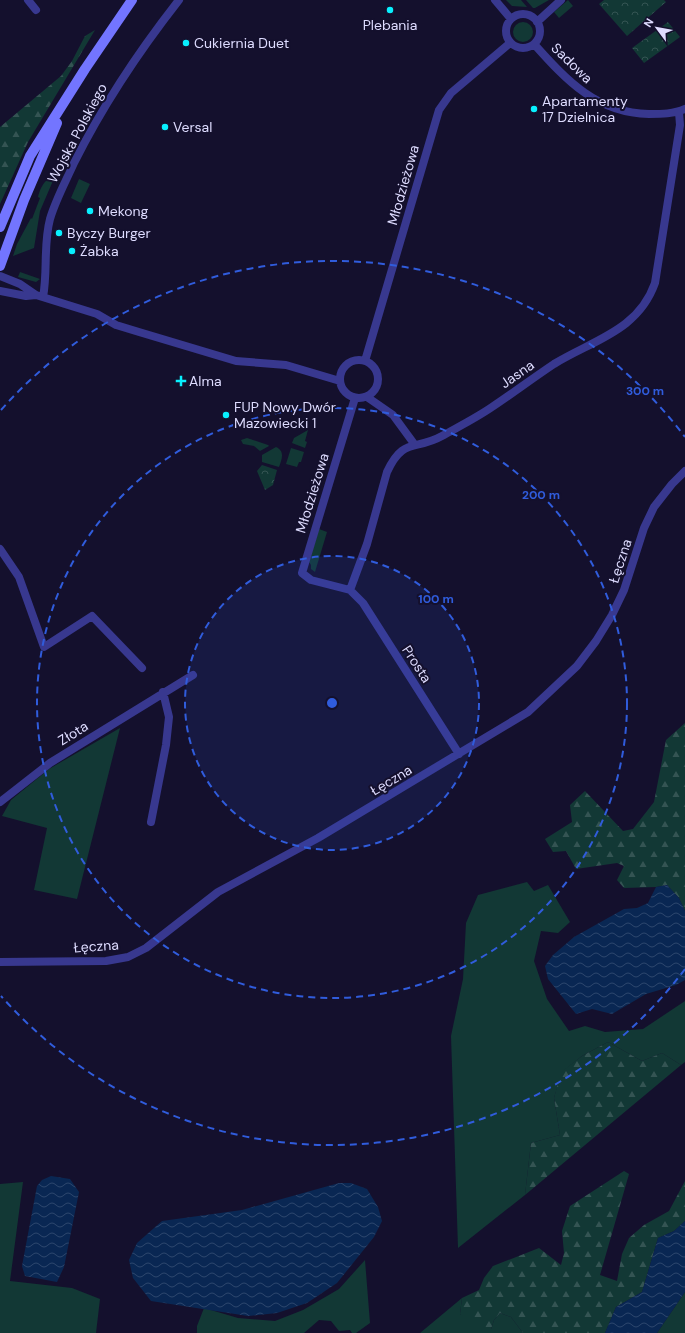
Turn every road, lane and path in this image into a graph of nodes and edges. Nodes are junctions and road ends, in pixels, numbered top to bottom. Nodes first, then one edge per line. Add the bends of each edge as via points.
1 (28, 0) edge
2 (132, 0) edge
3 (179, 0) edge
4 (495, 0) edge
5 (561, 0) edge
6 (36, 10) dead end
7 (511, 19) junction
8 (537, 22) junction
9 (510, 43) junction
10 (534, 44) junction
11 (69, 95) junction
12 (682, 110) edge
13 (0, 227) edge
14 (0, 266) edge
15 (0, 276) edge
16 (0, 291) edge
17 (39, 296) junction
18 (365, 361) junction
19 (340, 381) junction
20 (367, 397) junction
21 (355, 398) junction
22 (416, 445) junction
23 (685, 471) edge
24 (0, 549) edge
25 (350, 590) junction
26 (142, 668) dead end
27 (193, 675) dead end
28 (163, 692) junction
29 (459, 754) junction
30 (0, 802) edge
31 (151, 822) dead end
32 (0, 962) edge

1 - 6 street
2 - 11 main road, Wojska Polskiego
3 - 17 street, Wojska Polskiego via 114,92 61,191 48,228 45,285
4 - 7 street
5 - 8 street
7 - 8 street via 522,14
7 - 9 street via 506,28
8 - 10 street via 540,31
9 - 10 street via 519,48
9 - 18 street, Młodzieżowa via 451,93 439,110
10 - 12 street, Sadowa via 567,79 600,103 637,113
11 - 13 main road, Wojska Polskiego via 30,156
11 - 14 main road, Wojska Polskiego via 24,200
12 - 22 street, Jasna via 655,283 641,309 616,332 554,364 490,408 437,438
15 - 17 street via 20,284
16 - 17 street
17 - 19 street via 96,314 116,325 236,361 286,365
18 - 19 street via 352,362 346,366 341,373
18 - 20 street via 373,366 378,374 375,391
19 - 21 street via 348,394
20 - 21 street
20 - 22 street via 393,415
21 - 25 street, Młodzieżowa via 302,573 311,580
22 - 25 street, Jasna via 401,450 391,462 367,544
23 - 29 street, Łęczna via 654,507 644,528 624,590 612,615 577,666 528,712
24 - 26 street via 19,577 44,647 92,616
25 - 29 street, Prosta via 363,603
27 - 28 street, Złota
28 - 30 street, Złota via 50,763
28 - 31 street via 168,717 166,745
29 - 32 street, Łęczna via 318,838 218,892 146,948 128,957 106,961

